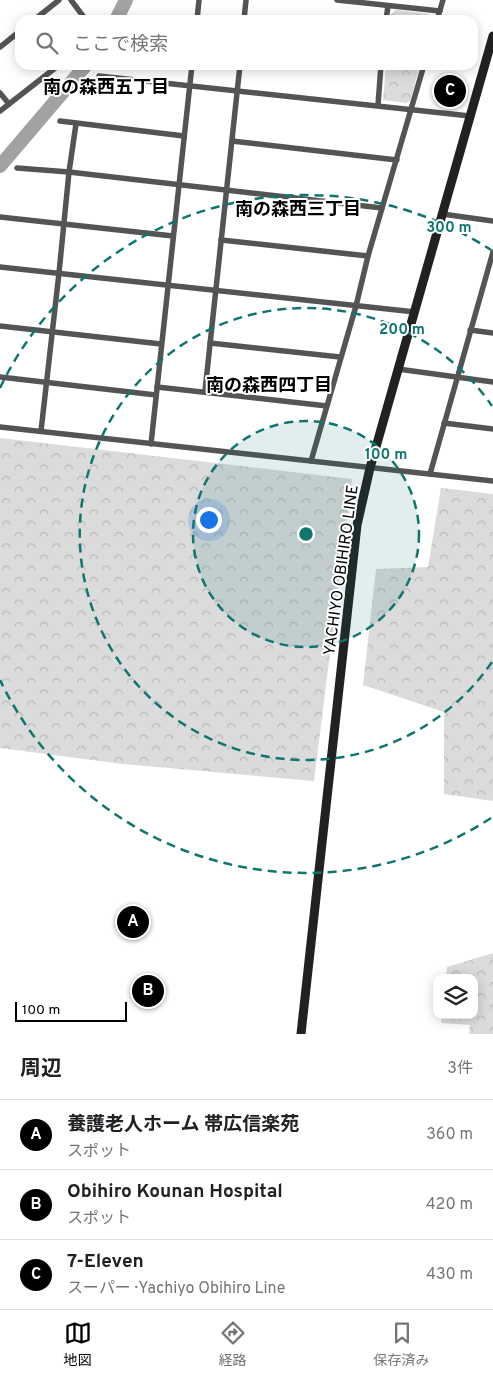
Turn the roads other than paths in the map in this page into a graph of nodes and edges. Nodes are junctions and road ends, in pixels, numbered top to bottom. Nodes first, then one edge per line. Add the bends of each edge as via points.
1 (59, 0) edge
2 (71, 0) edge
3 (200, 0) edge
4 (246, 0) edge
5 (336, 0) edge
6 (341, 0) edge
7 (443, 0) edge
8 (388, 6) junction
9 (440, 11) junction
10 (40, 15) edge
11 (82, 15) edge
12 (198, 15) edge
13 (244, 15) edge
14 (387, 15) edge
15 (439, 15) edge
16 (15, 35) edge
17 (493, 36) edge
18 (0, 47) edge
19 (53, 70) edge
20 (192, 70) edge
21 (239, 70) edge
22 (382, 70) edge
23 (423, 70) edge
24 (99, 76) dead end
25 (190, 85) junction
26 (237, 91) junction
27 (0, 93) edge
28 (9, 104) junction
29 (378, 106) junction
30 (412, 110) junction
31 (0, 111) edge
32 (470, 116) junction
33 (60, 121) dead end
34 (76, 124) junction
35 (184, 136) junction
36 (232, 141) junction
37 (396, 160) junction
38 (17, 168) dead end
39 (69, 172) junction
40 (179, 185) junction
41 (226, 191) junction
42 (382, 208) junction
43 (442, 214) junction
44 (0, 217) edge
45 (493, 221) edge
46 (64, 224) junction
47 (173, 236) junction
48 (222, 240) junction
49 (493, 252) edge
50 (368, 256) junction
51 (0, 267) edge
52 (59, 274) junction
53 (168, 286) junction
54 (215, 291) junction
55 (356, 306) junction
56 (415, 312) junction
57 (0, 326) edge
58 (470, 330) junction
59 (52, 331) junction
60 (493, 333) edge
61 (210, 343) junction
62 (161, 344) junction
63 (340, 357) junction
64 (398, 368) junction
65 (0, 377) edge
66 (458, 377) junction
67 (493, 382) edge
68 (46, 383) junction
69 (157, 387) junction
70 (205, 391) junction
71 (156, 394) junction
72 (326, 406) junction
73 (444, 423) junction
74 (0, 427) edge
75 (493, 429) edge
76 (42, 431) junction
77 (151, 444) junction
78 (311, 461) junction
79 (370, 468) junction
80 (430, 474) junction
81 (493, 481) edge
82 (301, 1034) edge

1 - 10 street
2 - 11 street
3 - 12 street
4 - 13 street
5 - 6 street
6 - 8 street
7 - 9 street
8 - 9 street
8 - 14 street
9 - 15 street
16 - 18 street
17 - 32 main road, YACHIYO OBIHIRO LINE
19 - 28 street
20 - 25 street
21 - 26 street
22 - 29 street
23 - 30 street
24 - 25 street
25 - 26 street
25 - 35 street
26 - 29 street
26 - 36 street
27 - 28 street
28 - 31 street
29 - 30 street
30 - 32 street
30 - 37 street
32 - 43 main road, YACHIYO OBIHIRO LINE
33 - 34 street
34 - 35 street
34 - 39 street
35 - 40 street
36 - 37 street
36 - 41 street
37 - 42 street
38 - 39 street
39 - 40 street
39 - 46 street
40 - 41 street
40 - 47 street
41 - 42 street
41 - 48 street
42 - 50 street
43 - 45 street
43 - 56 main road, YACHIYO OBIHIRO LINE
44 - 46 street
46 - 47 street
46 - 52 street
47 - 53 street
48 - 50 street
48 - 54 street
49 - 58 street
50 - 55 street
51 - 52 street
52 - 53 street
52 - 59 street
53 - 54 street
53 - 62 street
54 - 55 street
54 - 61 street
55 - 56 street
55 - 63 street
56 - 64 main road, YACHIYO OBIHIRO LINE
57 - 59 street
58 - 60 street
58 - 66 street
59 - 62 street
59 - 68 street
61 - 63 street
61 - 70 street
62 - 69 street
63 - 72 street
64 - 66 street
64 - 79 main road, YACHIYO OBIHIRO LINE
65 - 68 street
66 - 67 street
66 - 73 street
68 - 71 street
68 - 76 street
69 - 70 street
69 - 71 street
70 - 72 street
71 - 77 street
72 - 78 street
73 - 75 street
73 - 80 street
74 - 76 street
76 - 77 street
77 - 78 street
78 - 79 street
79 - 80 street
79 - 82 main road, YACHIYO OBIHIRO LINE via 357,525
80 - 81 street

